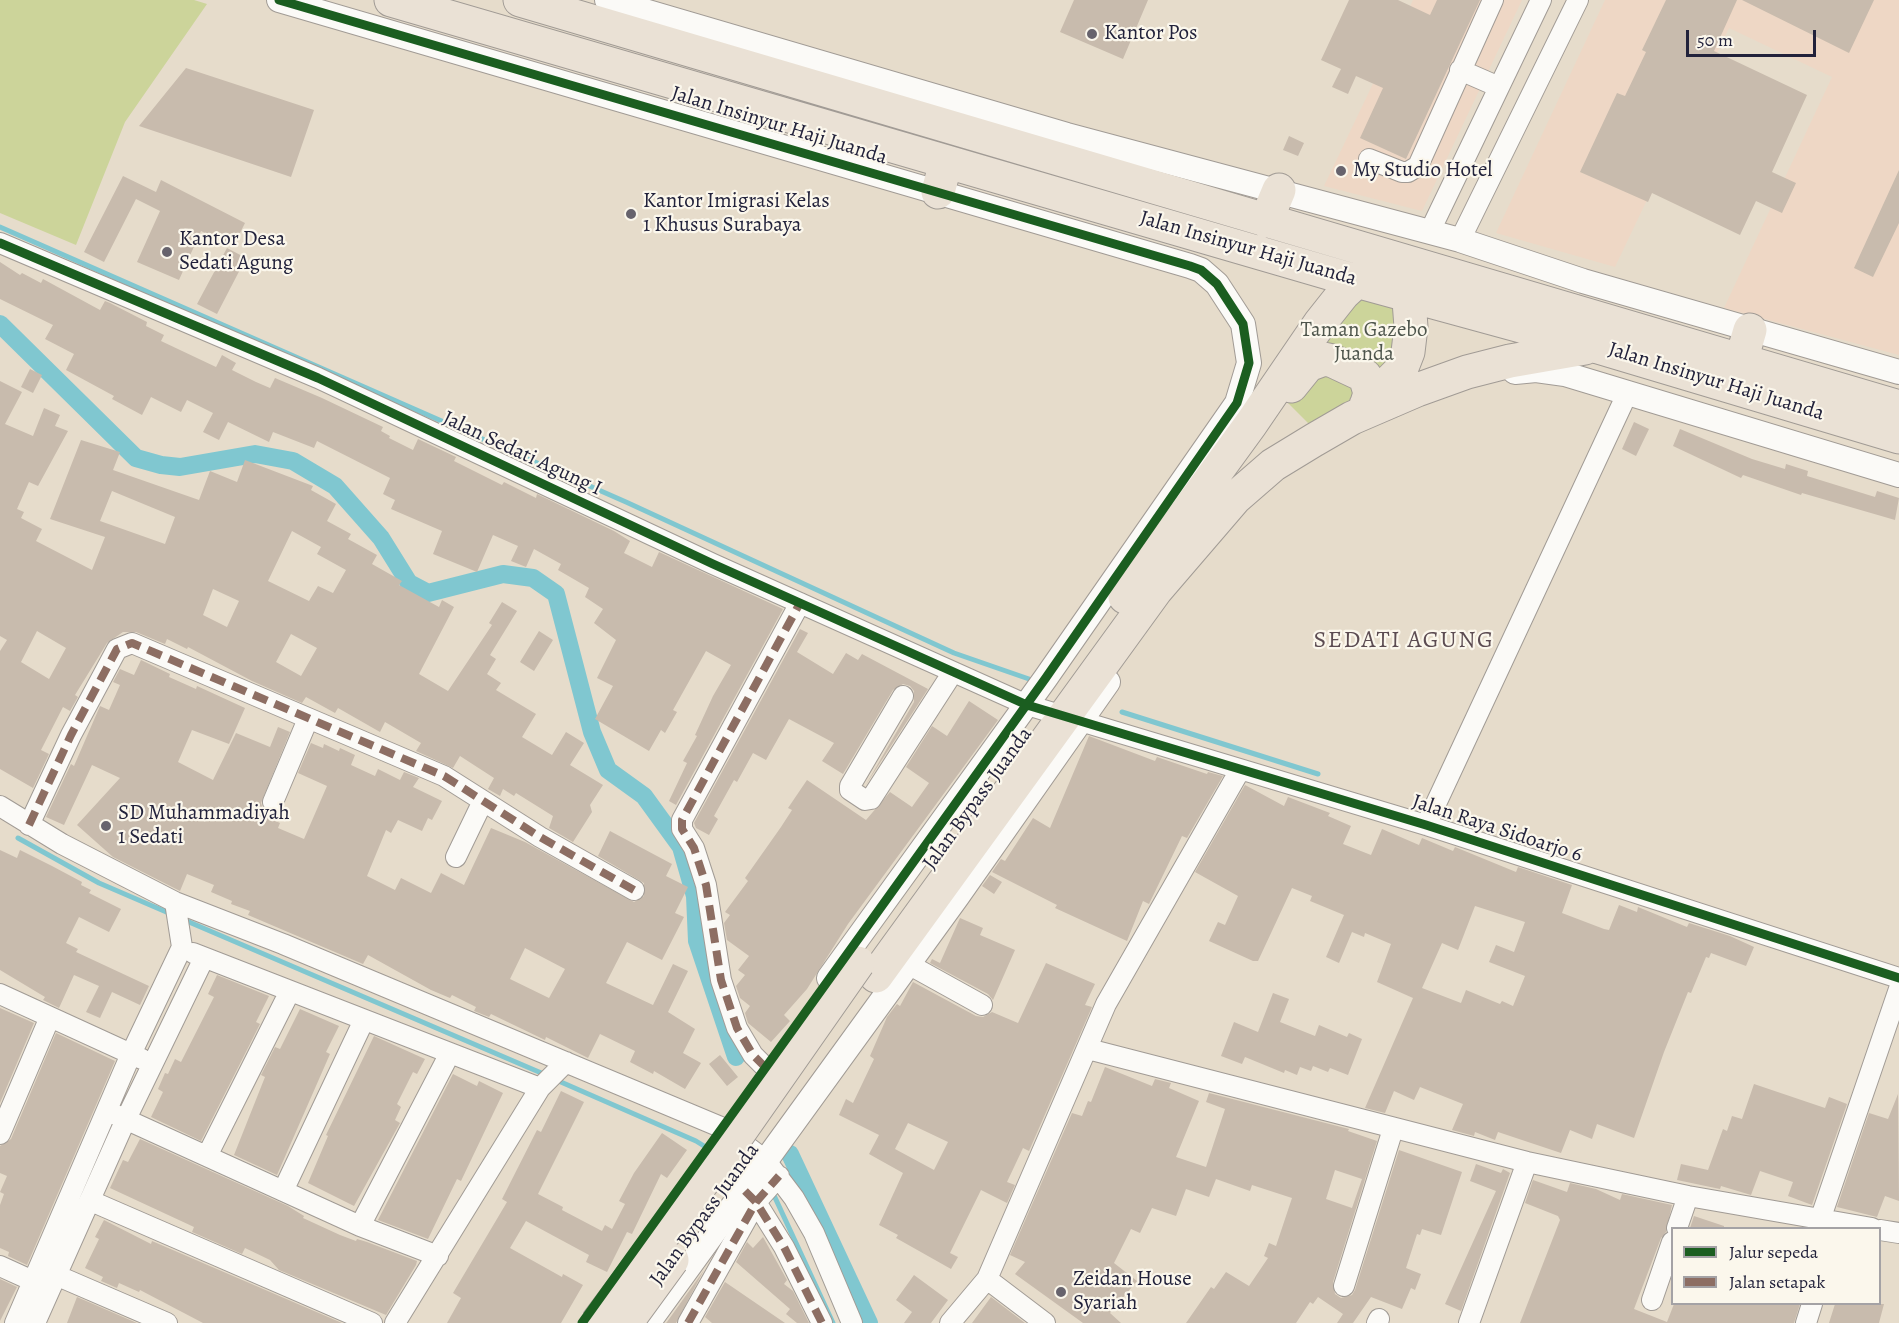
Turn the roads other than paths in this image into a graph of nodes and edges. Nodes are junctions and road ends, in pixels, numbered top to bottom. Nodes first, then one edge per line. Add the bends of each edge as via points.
1 (279, 0) edge
2 (391, 0) edge
3 (520, 0) edge
4 (607, 0) edge
5 (1493, 0) edge
6 (1541, 0) edge
7 (1578, 0) edge
8 (1460, 70) junction
9 (1499, 87) junction
10 (1020, 134) junction
11 (1369, 159) dead end
12 (942, 177) junction
13 (1279, 190) junction
14 (1266, 221) junction
15 (1430, 231) junction
16 (1460, 240) junction
17 (0, 243) edge
18 (1397, 259) junction
19 (1356, 281) junction
20 (1410, 296) junction
21 (1750, 330) junction
22 (1598, 347) junction
23 (1741, 361) junction
24 (1899, 372) edge
25 (1627, 394) junction
26 (1899, 407) edge
27 (1360, 411) junction
28 (1251, 424) junction
29 (1899, 437) edge
30 (1899, 475) edge
31 (800, 603) junction
32 (954, 672) junction
33 (903, 696) dead end
34 (1061, 704) junction
35 (308, 719) junction
36 (1240, 770) junction
37 (483, 801) junction
38 (273, 802) dead end
39 (1014, 802) junction
40 (1, 810) edge
41 (29, 825) junction
42 (1426, 825) junction
43 (456, 857) dead end
44 (634, 890) dead end
45 (175, 907) junction
46 (180, 941) junction
47 (204, 958) junction
48 (908, 964) junction
49 (867, 970) junction
50 (1899, 978) edge
51 (1899, 989) edge
52 (290, 991) junction
53 (0, 994) edge
54 (982, 1005) dead end
55 (50, 1017) junction
56 (364, 1020) junction
57 (1088, 1049) junction
58 (450, 1053) junction
59 (131, 1054) junction
60 (153, 1063) junction
61 (766, 1068) junction
62 (553, 1076) junction
63 (106, 1110) junction
64 (126, 1119) junction
65 (1393, 1129) junction
66 (0, 1134) edge
67 (713, 1141) junction
68 (207, 1156) junction
69 (1527, 1162) junction
70 (761, 1183) junction
71 (283, 1191) junction
72 (1688, 1196) junction
73 (91, 1201) junction
74 (1829, 1224) edge
75 (360, 1226) junction
76 (1677, 1227) edge
77 (1861, 1227) edge
78 (1881, 1230) edge
79 (1899, 1233) edge
80 (1671, 1245) edge
81 (438, 1256) junction
82 (0, 1266) edge
83 (987, 1279) junction
84 (47, 1282) junction
85 (1344, 1286) dead end
86 (1652, 1300) dead end
87 (1812, 1305) edge
88 (15, 1323) edge
89 (35, 1323) edge
90 (167, 1323) edge
91 (372, 1323) edge
92 (395, 1323) edge
93 (582, 1323) edge
94 (597, 1323) edge
95 (626, 1323) edge
96 (648, 1323) edge
97 (688, 1323) edge
98 (822, 1323) edge
99 (852, 1323) edge
100 (950, 1323) edge
101 (1045, 1323) edge
102 (1469, 1323) edge
103 (1806, 1323) edge

1 - 12 street, Jalan Insinyur Haji Juanda
2 - 12 highway, Jalan Insinyur Haji Juanda
3 - 10 highway, Jalan Insinyur Haji Juanda
4 - 10 street, Jalan Insinyur Haji Juanda
5 - 8 street
6 - 9 street
7 - 16 street
8 - 9 street
8 - 11 street via 1418,166 1402,172
9 - 15 street
10 - 13 street, Jalan Insinyur Haji Juanda
10 - 14 highway, Jalan Insinyur Haji Juanda
12 - 19 highway, Jalan Insinyur Haji Juanda
12 - 34 street, Jalan Insinyur Haji Juanda via 1201,270 1217,284 1243,324 1248,363 1237,403
13 - 14 highway
13 - 15 street, Jalan Insinyur Haji Juanda
14 - 18 highway, Jalan Insinyur Haji Juanda
15 - 16 street, Jalan Insinyur Haji Juanda
16 - 21 street, Jalan Insinyur Haji Juanda
17 - 31 street, Jalan Sedati Agung I via 318,378
18 - 19 highway, Jalan Bypass Juanda
18 - 20 highway, Jalan Bypass Juanda
18 - 23 highway, Jalan Insinyur Haji Juanda
19 - 20 highway, Jalan Insinyur Haji Juanda
19 - 28 highway, Jalan Bypass Juanda via 1320,323
20 - 22 highway, Jalan Insinyur Haji Juanda
20 - 27 highway, Jalan Bypass Juanda via 1408,352 1401,370
21 - 23 highway
21 - 24 street, Jalan Insinyur Haji Juanda
22 - 27 highway, Jalan Bypass Juanda via 1565,350 1467,372
22 - 29 highway, Jalan Insinyur Haji Juanda
23 - 26 highway, Jalan Insinyur Haji Juanda
25 - 30 street, Jalan Insinyur Haji Juanda
25 - 34 street, Jalan Insinyur Haji Juanda via 1565,374 1512,372 1447,390 1350,434 1294,466 1237,519
25 - 42 street
27 - 28 highway via 1369,384 1365,376 1342,363 1324,359 1308,365
27 - 34 highway, Jalan Bypass Juanda via 1273,465 1235,498
28 - 34 highway, Jalan Bypass Juanda
31 - 32 street, Jalan Sedati Agung I
31 - 61 street via 681,820 706,885 721,980 737,1028
32 - 33 street via 871,799 865,800 850,786
32 - 34 street, Jalan Sedati Agung I
34 - 36 street, Jalan Raya Sidoarjo 6
34 - 39 highway, Jalan Bypass Juanda
34 - 49 highway, Jalan Bypass Juanda
34 - 61 street
35 - 37 street via 444,776
35 - 38 street
35 - 41 street via 138,644 127,643 117,649
36 - 42 street, Jalan Raya Sidoarjo 6
36 - 57 street via 1127,963
37 - 43 street
37 - 44 street
39 - 48 street
39 - 49 highway, Jalan Bypass Juanda
40 - 41 street
41 - 45 street
42 - 50 street, Jalan Raya Sidoarjo 6
45 - 46 street
45 - 62 street via 283,944
46 - 47 street
46 - 59 street
47 - 52 street
47 - 60 street
48 - 54 street
48 - 70 street
49 - 94 highway, Jalan Bypass Juanda, bridge
49 - 95 highway, Jalan Bypass Juanda, bridge
51 - 74 street
52 - 56 street
52 - 68 street
53 - 55 street
55 - 59 street
55 - 66 street
56 - 58 street
56 - 71 street
57 - 65 street
57 - 83 street via 1060,1105
58 - 62 street
58 - 75 street
59 - 60 street
59 - 63 street
60 - 64 street
61 - 67 street
62 - 67 street
62 - 81 street
63 - 64 street
63 - 84 street
64 - 68 street
64 - 73 street
65 - 69 street
65 - 85 street
67 - 70 street
67 - 93 street
68 - 71 street
69 - 72 street
69 - 102 street
70 - 96 street
70 - 97 street
70 - 98 street via 784,1247
70 - 99 street via 814,1233
71 - 75 street
72 - 74 street
72 - 76 street
73 - 84 street
73 - 91 street
74 - 77 street
75 - 81 street
78 - 79 street
80 - 86 street
81 - 92 street
82 - 84 street
83 - 100 street
83 - 101 street
84 - 88 street
84 - 89 street
84 - 90 street
87 - 103 street

